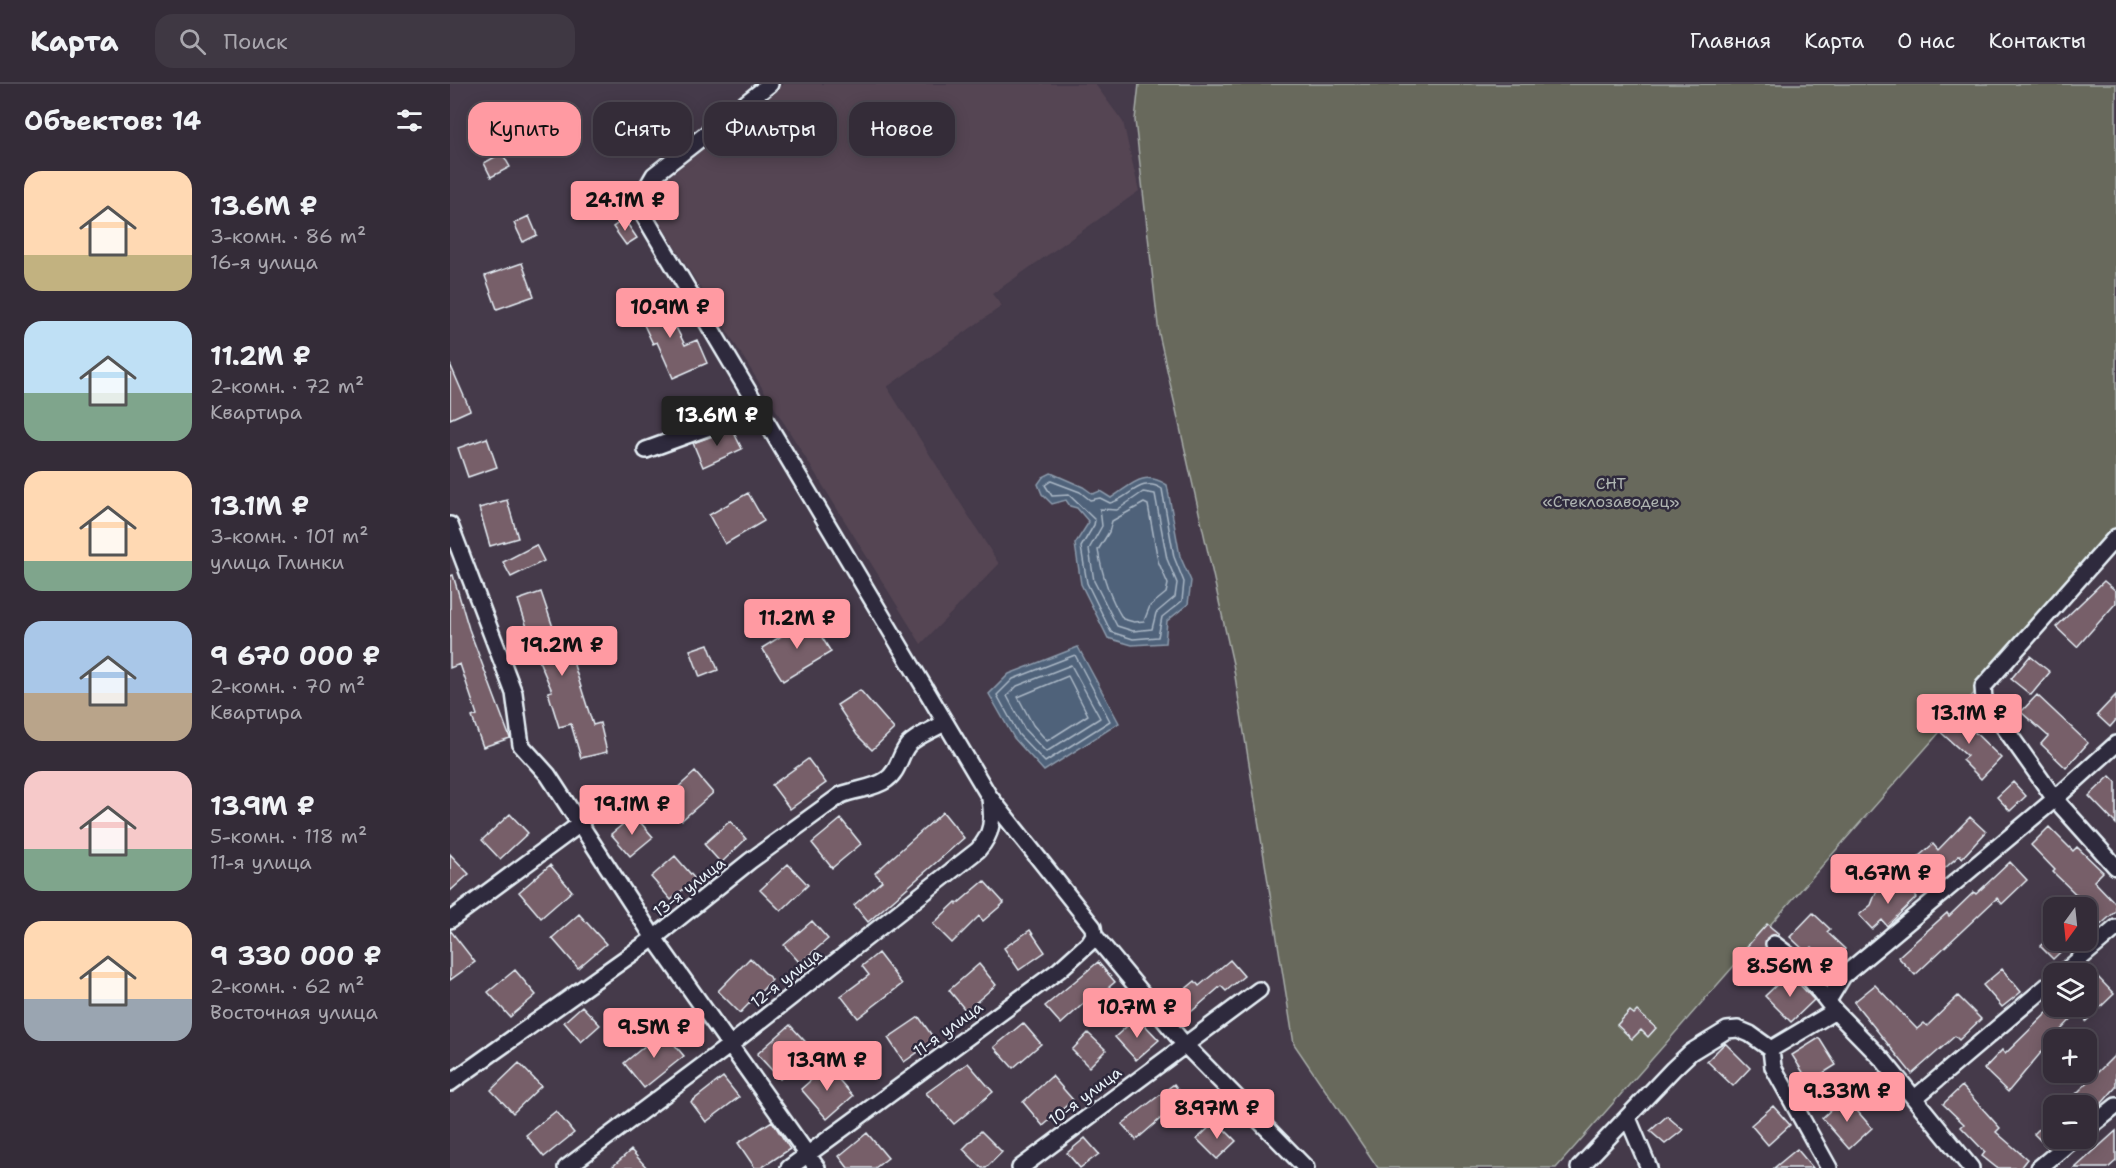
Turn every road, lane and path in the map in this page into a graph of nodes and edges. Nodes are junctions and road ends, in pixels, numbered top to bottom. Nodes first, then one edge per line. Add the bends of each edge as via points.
1 (770, 84) edge
2 (759, 409) junction
3 (646, 450) dead end
4 (450, 525) edge
5 (2116, 537) edge
6 (945, 723) junction
7 (2116, 744) edge
8 (989, 796) junction
9 (2055, 799) junction
10 (579, 824) junction
11 (2116, 867) edge
12 (450, 920) edge
13 (2116, 928) edge
14 (1094, 935) junction
15 (654, 938) junction
16 (1774, 944) dead end
17 (2075, 963) edge
18 (2043, 989) edge
19 (1259, 990) dead end
20 (1831, 1006) junction
21 (1184, 1044) junction
22 (730, 1045) junction
23 (1771, 1049) junction
24 (450, 1083) edge
25 (1915, 1098) junction
26 (2116, 1106) edge
27 (1628, 1118) junction
28 (2097, 1121) edge
29 (2062, 1149) edge
30 (806, 1155) junction
31 (566, 1168) edge
32 (789, 1168) edge
33 (817, 1168) edge
34 (1020, 1168) edge
35 (1306, 1168) edge
36 (1579, 1168) edge
37 (1648, 1168) edge
38 (1829, 1168) edge
39 (1971, 1168) edge
40 (2039, 1168) edge

1 - 2 street via 654,175 643,194 645,216
2 - 3 street
2 - 6 street
4 - 10 street via 514,693 521,745 548,775
5 - 9 street via 1983,687 1984,699
6 - 8 street
6 - 15 street, 13-я улица via 910,743 894,774 875,786 841,795
7 - 9 street
8 - 14 street via 1093,927
8 - 22 street, 12-я улица via 993,819 990,834 978,850
9 - 11 street
9 - 20 street via 1843,976
10 - 12 street
10 - 15 street
13 - 17 street
14 - 21 street
14 - 30 street, 11-я улица via 1059,970
15 - 22 street
15 - 24 street, 13-я улица
16 - 20 street via 1795,960
18 - 25 street
19 - 21 street, 10-я улица
20 - 23 street
20 - 25 street
21 - 34 street, 10-я улица
21 - 35 street
22 - 30 street
22 - 31 street, 12-я улица
23 - 27 street via 1750,1034 1727,1030 1691,1052
23 - 38 street via 1773,1067
25 - 39 street
26 - 28 street
27 - 36 street
27 - 37 street
29 - 40 street
30 - 32 street, 11-я улица
30 - 33 street

